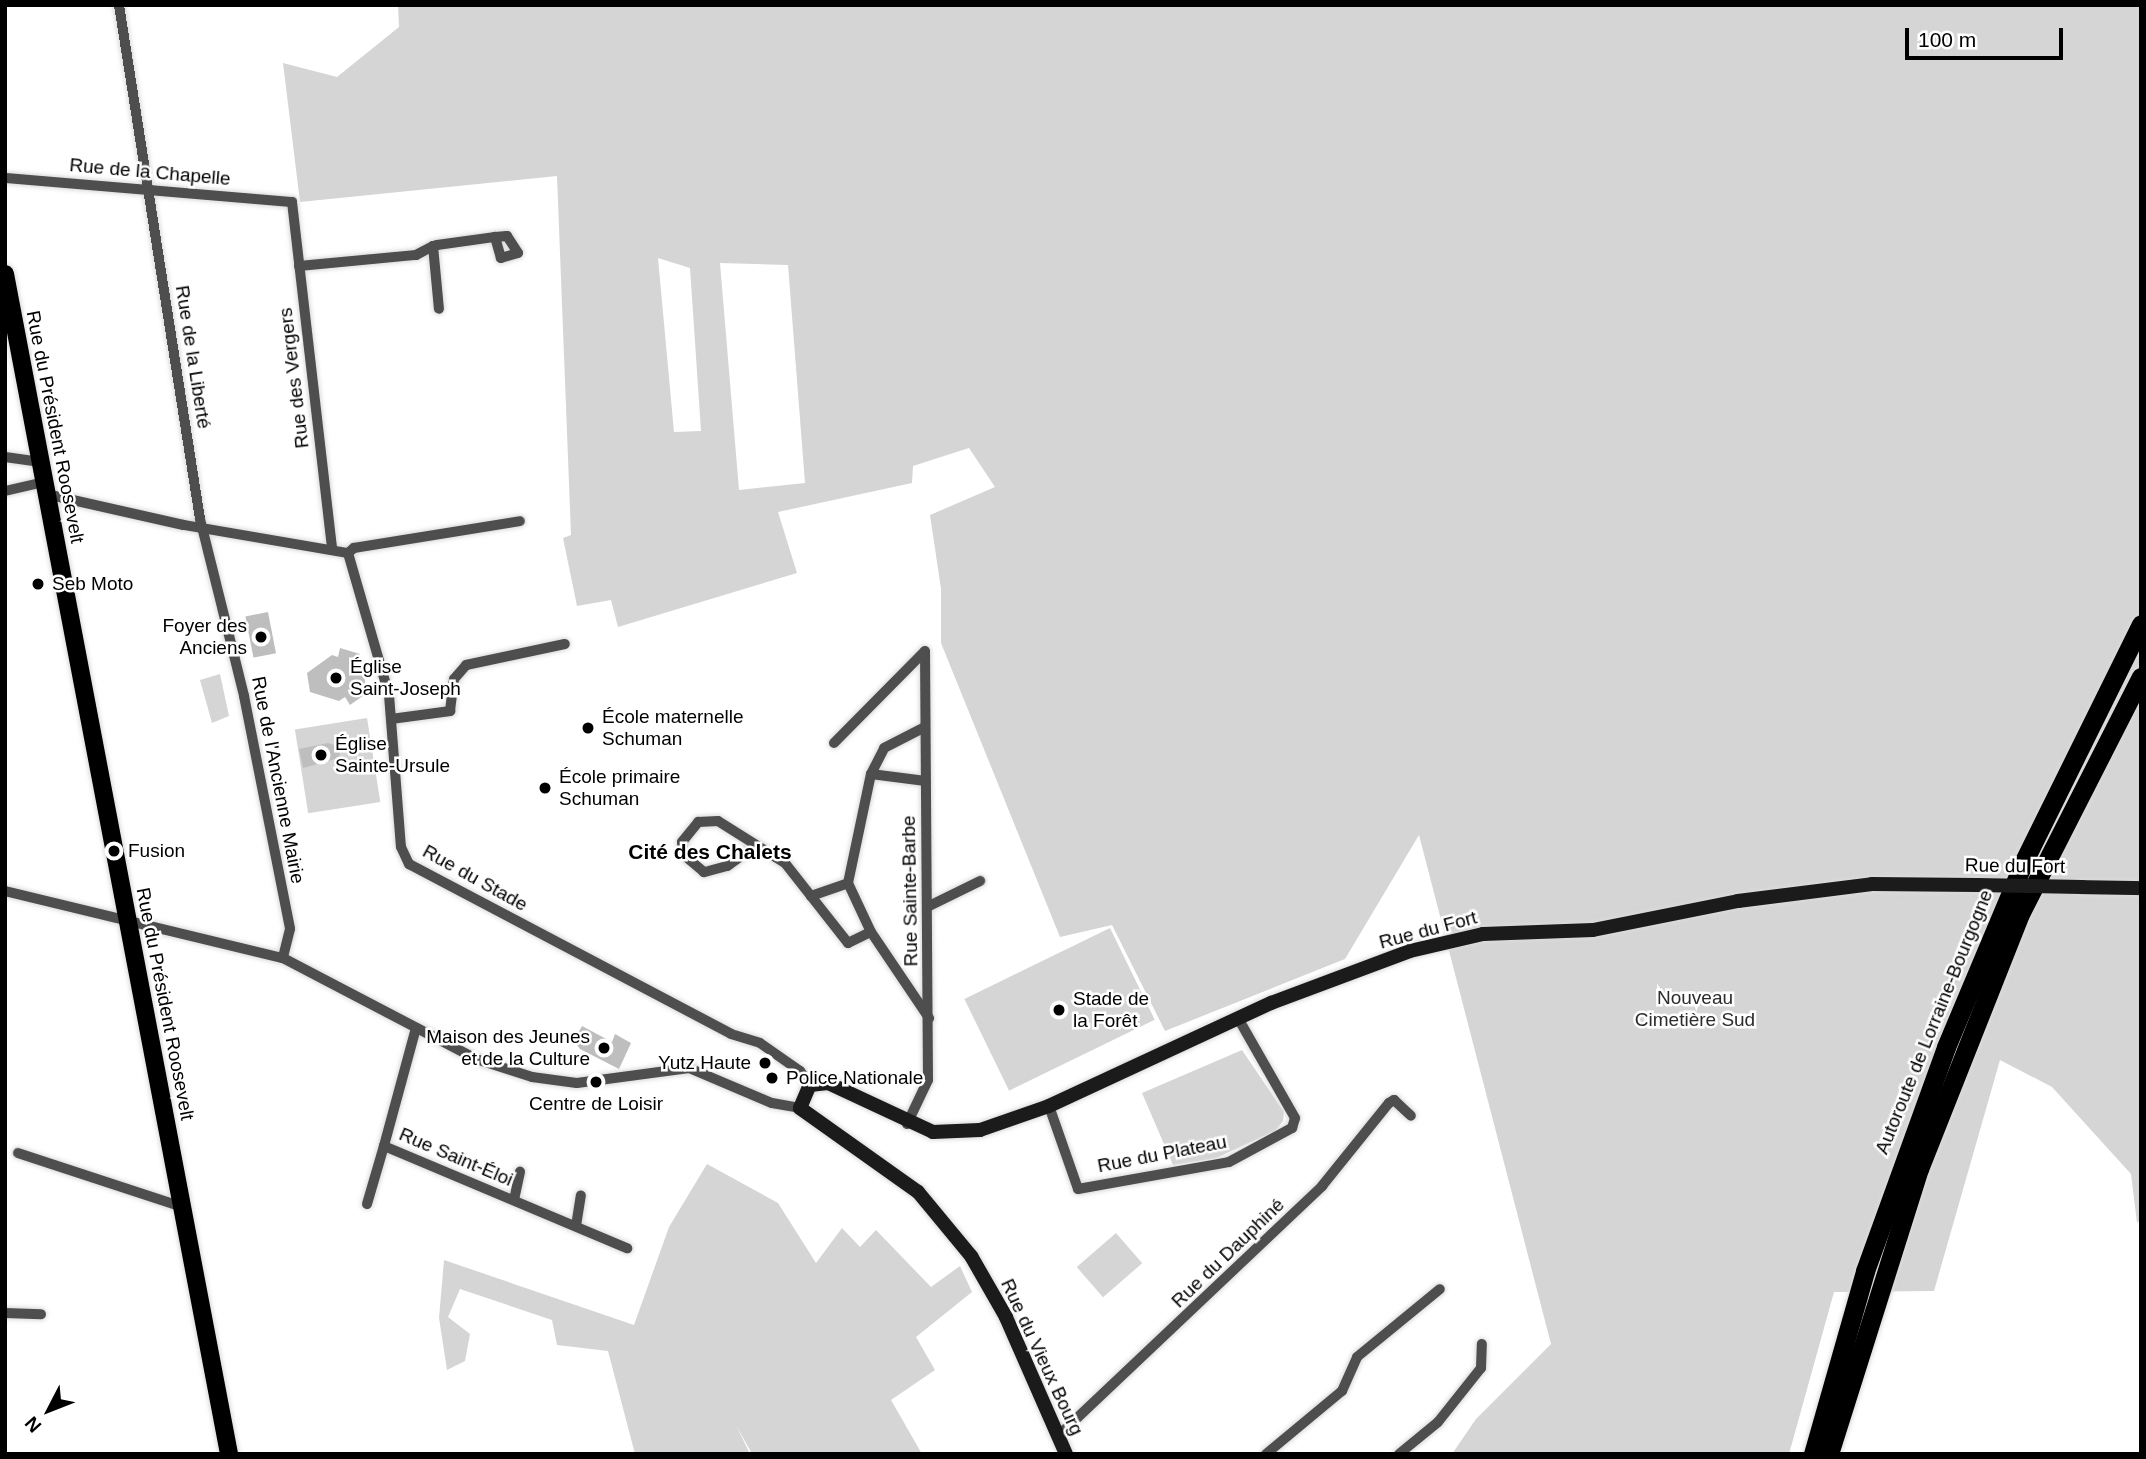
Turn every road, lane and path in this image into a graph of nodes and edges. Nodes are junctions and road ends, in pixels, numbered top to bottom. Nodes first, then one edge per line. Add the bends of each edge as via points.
1 (119, 5) edge
2 (5, 178) edge
3 (149, 190) junction
4 (292, 202) joint
5 (495, 237) dead end
6 (433, 246) junction
7 (299, 266) junction
8 (5, 274) edge
9 (7, 296) edge
10 (439, 309) dead end
11 (12, 343) edge
12 (5, 457) edge
13 (40, 462) junction
14 (45, 488) junction
15 (5, 491) edge
16 (520, 521) dead end
17 (204, 529) junction
18 (332, 550) junction
19 (348, 553) junction
20 (2141, 624) edge
21 (565, 644) dead end
22 (2141, 677) edge
23 (391, 719) junction
24 (925, 727) junction
25 (834, 743) dead end
26 (871, 774) junction
27 (926, 780) junction
28 (755, 846) junction
29 (980, 881) dead end
30 (848, 883) junction
31 (2141, 888) edge
32 (5, 891) edge
33 (811, 896) junction
34 (929, 906) junction
35 (128, 921) junction
36 (871, 932) junction
37 (283, 958) junction
38 (929, 1018) junction
39 (1238, 1018) junction
40 (416, 1028) junction
41 (810, 1085) junction
42 (1049, 1106) junction
43 (800, 1108) junction
44 (1411, 1116) dead end
45 (907, 1124) junction
46 (384, 1146) junction
47 (18, 1153) dead end
48 (520, 1172) dead end
49 (581, 1195) dead end
50 (514, 1200) junction
51 (367, 1204) dead end
52 (182, 1207) junction
53 (576, 1226) junction
54 (627, 1248) dead end
55 (1440, 1289) dead end
56 (5, 1313) edge
57 (41, 1314) dead end
58 (1482, 1345) dead end
59 (1058, 1436) junction
60 (1065, 1453) edge
61 (229, 1454) edge
62 (1266, 1454) edge
63 (1399, 1454) edge
64 (1813, 1454) edge
65 (1829, 1454) edge

1 - 3 street, Rue de la Liberté
2 - 3 street, Rue de la Chapelle
3 - 4 street, Rue de la Chapelle
3 - 17 street, Rue de la Liberté
4 - 7 street, Rue des Vergers
5 - 6 street
6 - 7 street via 416,255
6 - 10 street
7 - 18 street, Rue des Vergers
8 - 9 main road, Rue du Président Roosevelt
9 - 11 main road, Rue du Président Roosevelt
11 - 13 main road, Rue du Président Roosevelt
12 - 13 street
13 - 14 main road, Rue du Président Roosevelt
14 - 15 street
14 - 17 street
14 - 35 main road, Rue du Président Roosevelt
16 - 19 street via 354,548
17 - 18 street
17 - 37 street, Rue de l'Ancienne Mairie via 270,823 289,929
18 - 19 street
19 - 23 street, Rue du Stade
20 - 64 highway, Autoroute de Lorraine-Bourgogne via 2024,861 1946,1046 1865,1271
21 - 23 street via 466,665 454,679 450,711
22 - 65 highway, Autoroute de Lorraine-Bourgogne via 2014,927 1919,1169
23 - 41 street, Rue du Stade via 401,847 409,864 730,1034 760,1043
24 - 25 street, Rue Sainte-Barbe via 925,651
24 - 26 street via 884,748
24 - 27 street, Rue Sainte-Barbe
26 - 27 street
26 - 30 street
27 - 34 street, Rue Sainte-Barbe
28 - 28 street via 708,818 687,830 682,842 684,855 704,872 727,866
28 - 33 street via 785,863
29 - 34 street
30 - 33 street
30 - 36 street
31 - 39 street, Rue du Fort, bridge via 1872,884 1738,901 1593,930 1483,934 1410,951
32 - 35 street
33 - 36 street via 848,943
34 - 38 street, Rue Sainte-Barbe
35 - 37 street
35 - 52 main road, Rue du Président Roosevelt
36 - 38 street
37 - 40 street
38 - 45 street, Rue Sainte-Barbe via 925,1093
39 - 42 street, Rue du Fort
39 - 42 street, Rue du Plateau via 1294,1118 1292,1128 1229,1162 1079,1189
40 - 43 street via 476,1059 554,1082 689,1068 772,1103
40 - 46 street, Rue Saint-Éloi
41 - 43 street
41 - 45 street, Rue du Fort via 828,1083
42 - 45 street, Rue du Fort via 998,1127 964,1132 933,1132
43 - 59 street, Rue du Vieux Bourg via 888,1167 956,1236 1006,1317
44 - 59 street, Rue du Dauphiné via 1394,1100 1389,1103 1322,1186
46 - 50 street, Rue Saint-Éloi
46 - 51 street, Rue Saint-Éloi
47 - 52 street
48 - 50 street, Rue Saint-Éloi
49 - 53 street
50 - 53 street, Rue Saint-Éloi
52 - 61 main road, Rue du Président Roosevelt
53 - 54 street, Rue Saint-Éloi
55 - 62 street via 1357,1356 1342,1391
56 - 57 street
58 - 63 street via 1481,1368 1438,1422
59 - 60 street, Rue du Vieux Bourg

